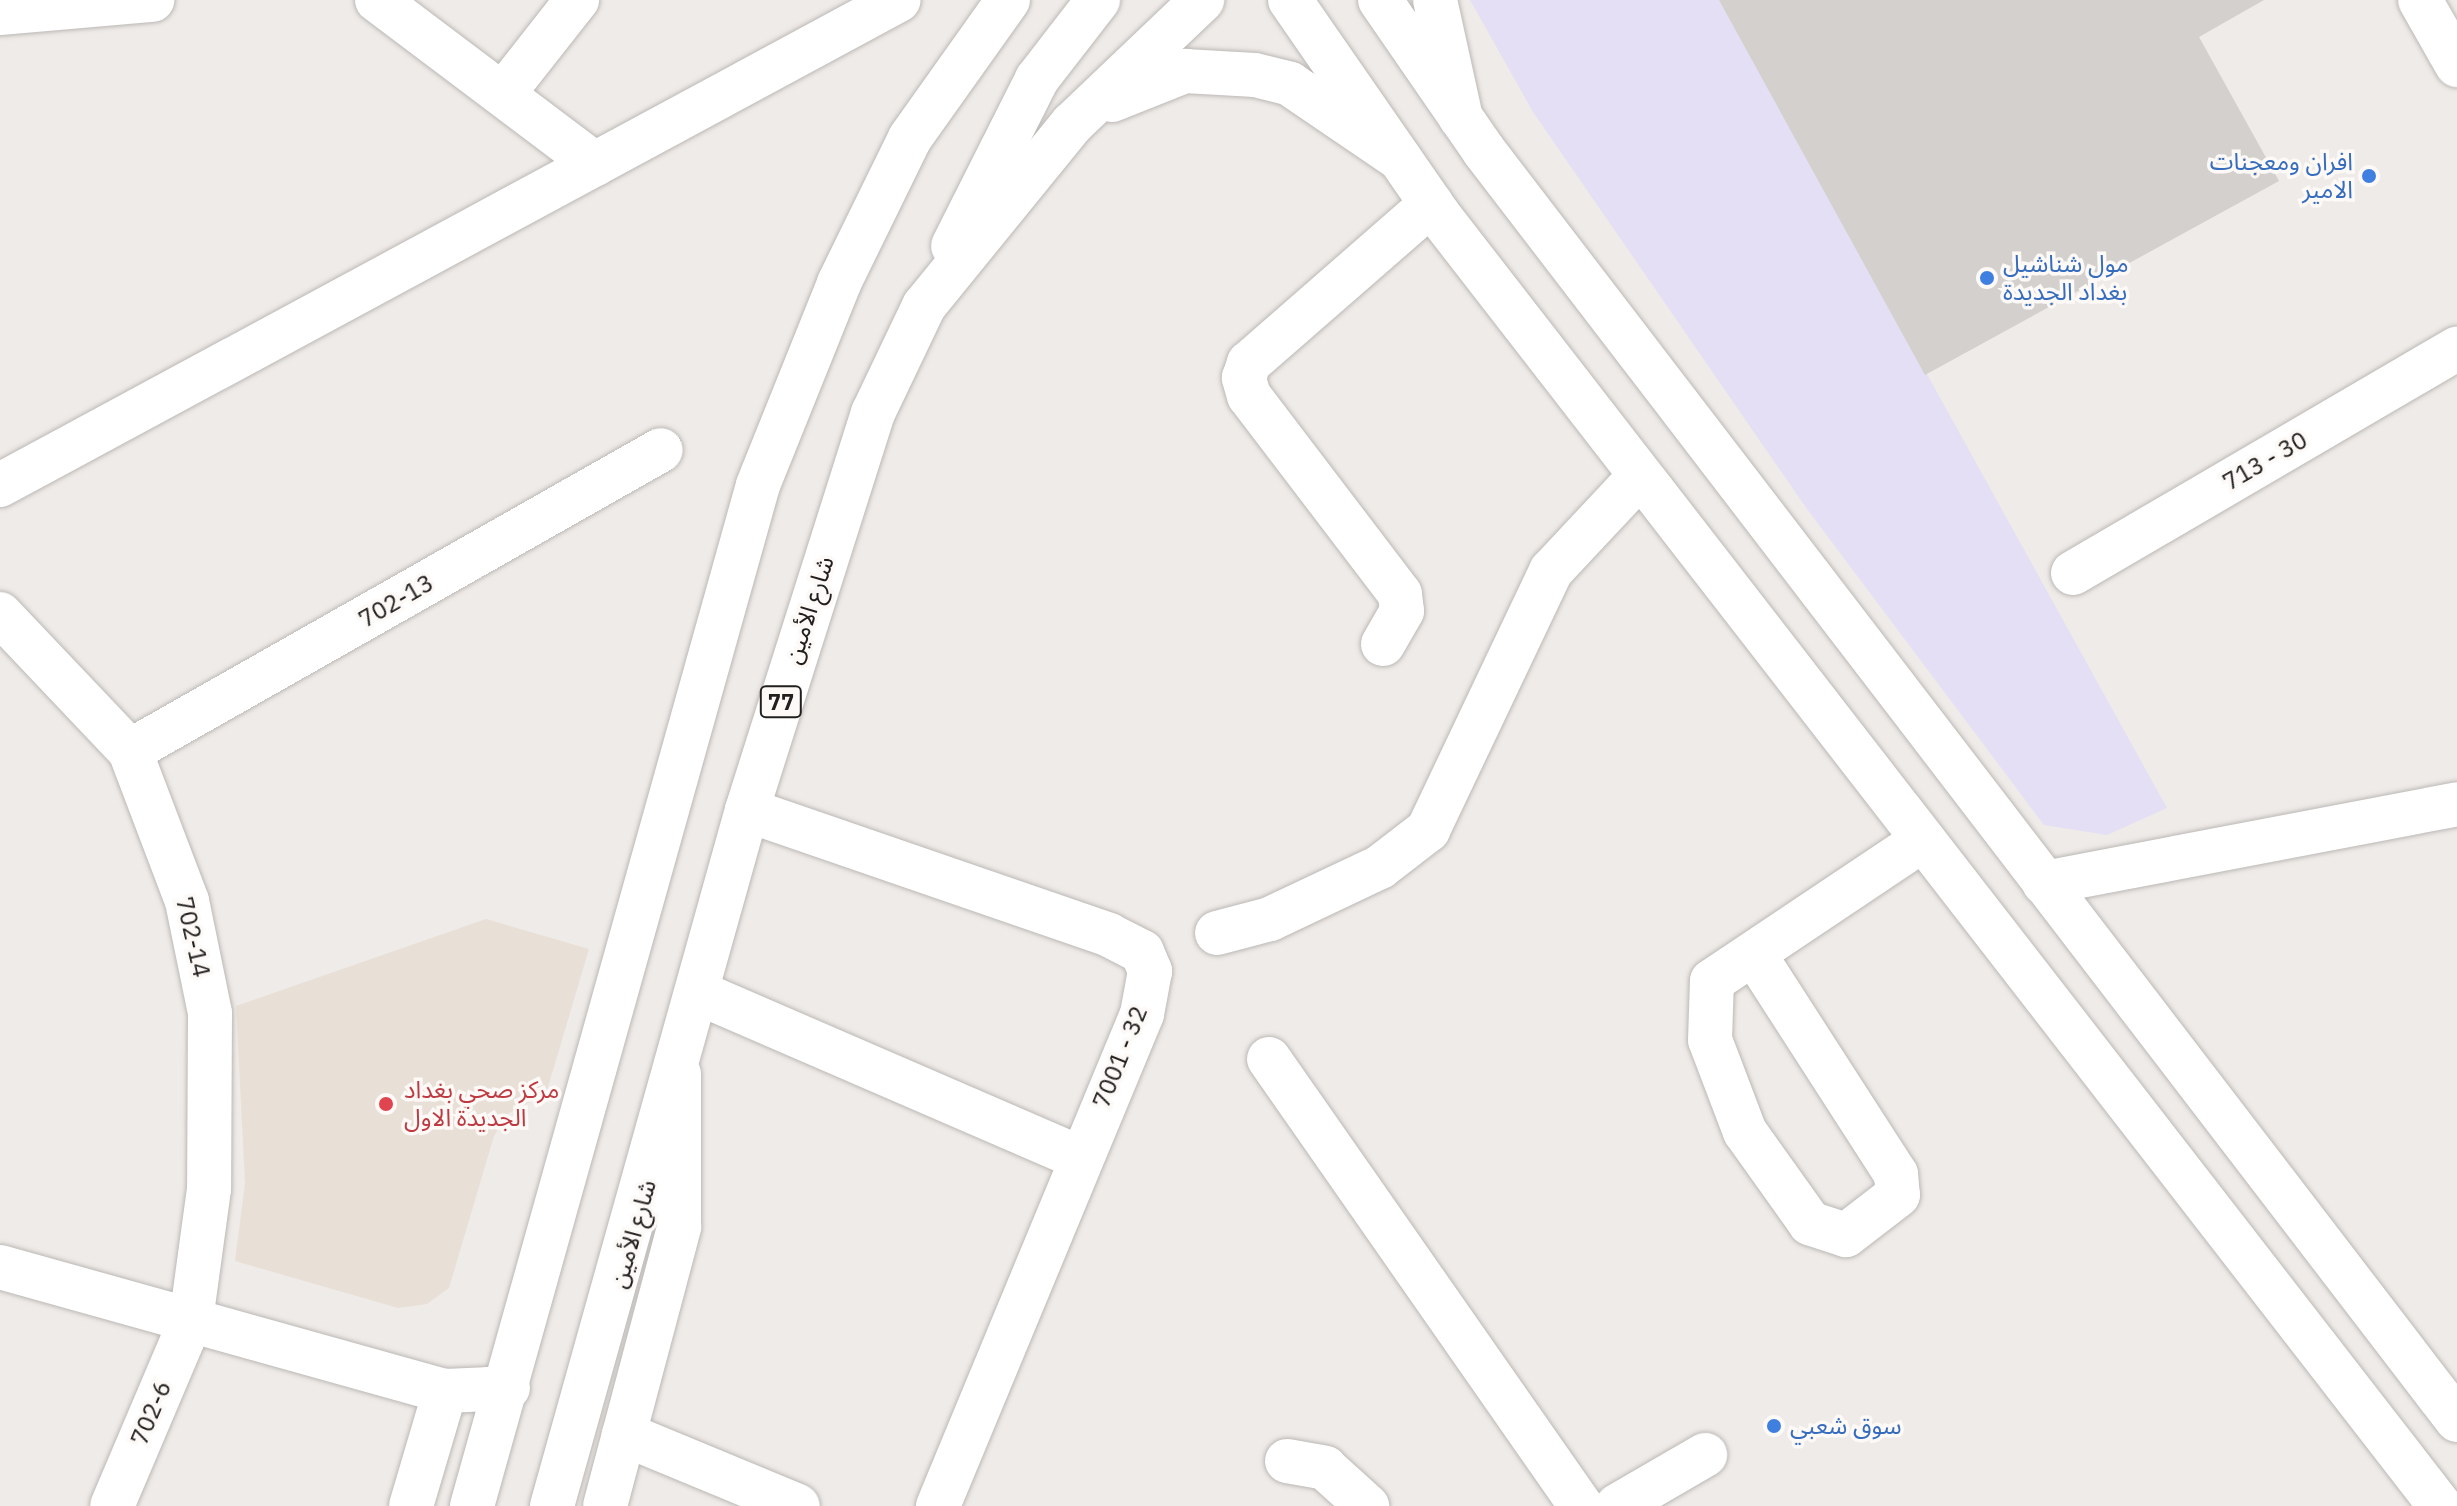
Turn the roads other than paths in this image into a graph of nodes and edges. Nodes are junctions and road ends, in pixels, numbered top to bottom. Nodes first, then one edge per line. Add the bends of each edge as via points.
1 (152, 0) edge
2 (377, 0) edge
3 (577, 0) edge
4 (899, 0) edge
5 (1008, 0) edge
6 (1098, 0) edge
7 (1202, 0) edge
8 (1290, 0) edge
9 (1380, 0) edge
10 (1435, 0) edge
11 (2420, 0) edge
12 (0, 13) edge
13 (2457, 65) edge
14 (503, 94) junction
15 (1461, 118) junction
16 (1072, 124) junction
17 (1399, 158) junction
18 (595, 164) junction
19 (1431, 204) junction
20 (924, 306) junction
21 (2457, 349) edge
22 (661, 450) dead end
23 (1640, 476) junction
24 (0, 485) edge
25 (2073, 573) dead end
26 (0, 614) edge
27 (1383, 644) dead end
28 (130, 751) junction
29 (2457, 804) edge
30 (747, 810) junction
31 (1923, 840) junction
32 (2044, 883) junction
33 (1217, 933) dead end
34 (1754, 954) junction
35 (699, 993) junction
36 (1269, 1059) dead end
37 (679, 1070) junction
38 (1078, 1157) junction
39 (0, 1267) edge
40 (191, 1320) junction
41 (508, 1388) junction
42 (445, 1391) junction
43 (2457, 1420) edge
44 (624, 1434) junction
45 (1705, 1455) dead end
46 (1287, 1461) dead end
47 (112, 1506) edge
48 (411, 1506) edge
49 (472, 1506) edge
50 (552, 1506) edge
51 (605, 1506) edge
52 (798, 1506) edge
53 (938, 1506) edge
54 (1367, 1506) edge
55 (1581, 1506) edge
56 (1617, 1506) edge
57 (2440, 1506) edge

1 - 12 street
2 - 14 street
3 - 14 street
4 - 18 street
5 - 41 street via 910,138 839,283 758,485
6 - 20 street via 1037,79
7 - 16 street, شارع الأمين / 77
8 - 17 street
9 - 15 street
10 - 15 street
11 - 13 street
14 - 18 street
15 - 32 street
16 - 17 street via 1155,78 1217,71 1290,84
16 - 20 street, شارع الأمين / 77
17 - 19 street
18 - 24 street
19 - 23 street
19 - 27 street via 1249,363 1244,378 1249,396 1400,594 1402,611
20 - 30 street, شارع الأمين / 77 via 873,413
21 - 25 street, 713 - 30
22 - 28 street, 702-13
23 - 31 street
23 - 33 street via 1551,571 1428,830 1380,867 1270,919
26 - 28 street, 702-14
28 - 40 street, 702-14 via 187,901 210,1013 209,1189
29 - 32 street
30 - 35 street, شارع الأمين / 77
30 - 38 street, 7001 - 32 via 1109,935 1142,952 1150,971 1142,1014
31 - 34 street
31 - 57 street
32 - 43 street
34 - 34 street via 1712,981 1710,1040 1745,1132 1810,1223 1846,1235 1898,1195 1896,1174
35 - 37 street, شارع الأمين / 77
35 - 38 street
36 - 55 street
37 - 44 street via 679,1227
37 - 50 street, شارع الأمين / 77
38 - 53 street, 7001 - 32
39 - 40 street
40 - 42 street
40 - 47 street, 702-6
41 - 42 street
41 - 49 street
42 - 48 street
44 - 51 street
44 - 52 street
45 - 56 street
46 - 54 street via 1325,1468

